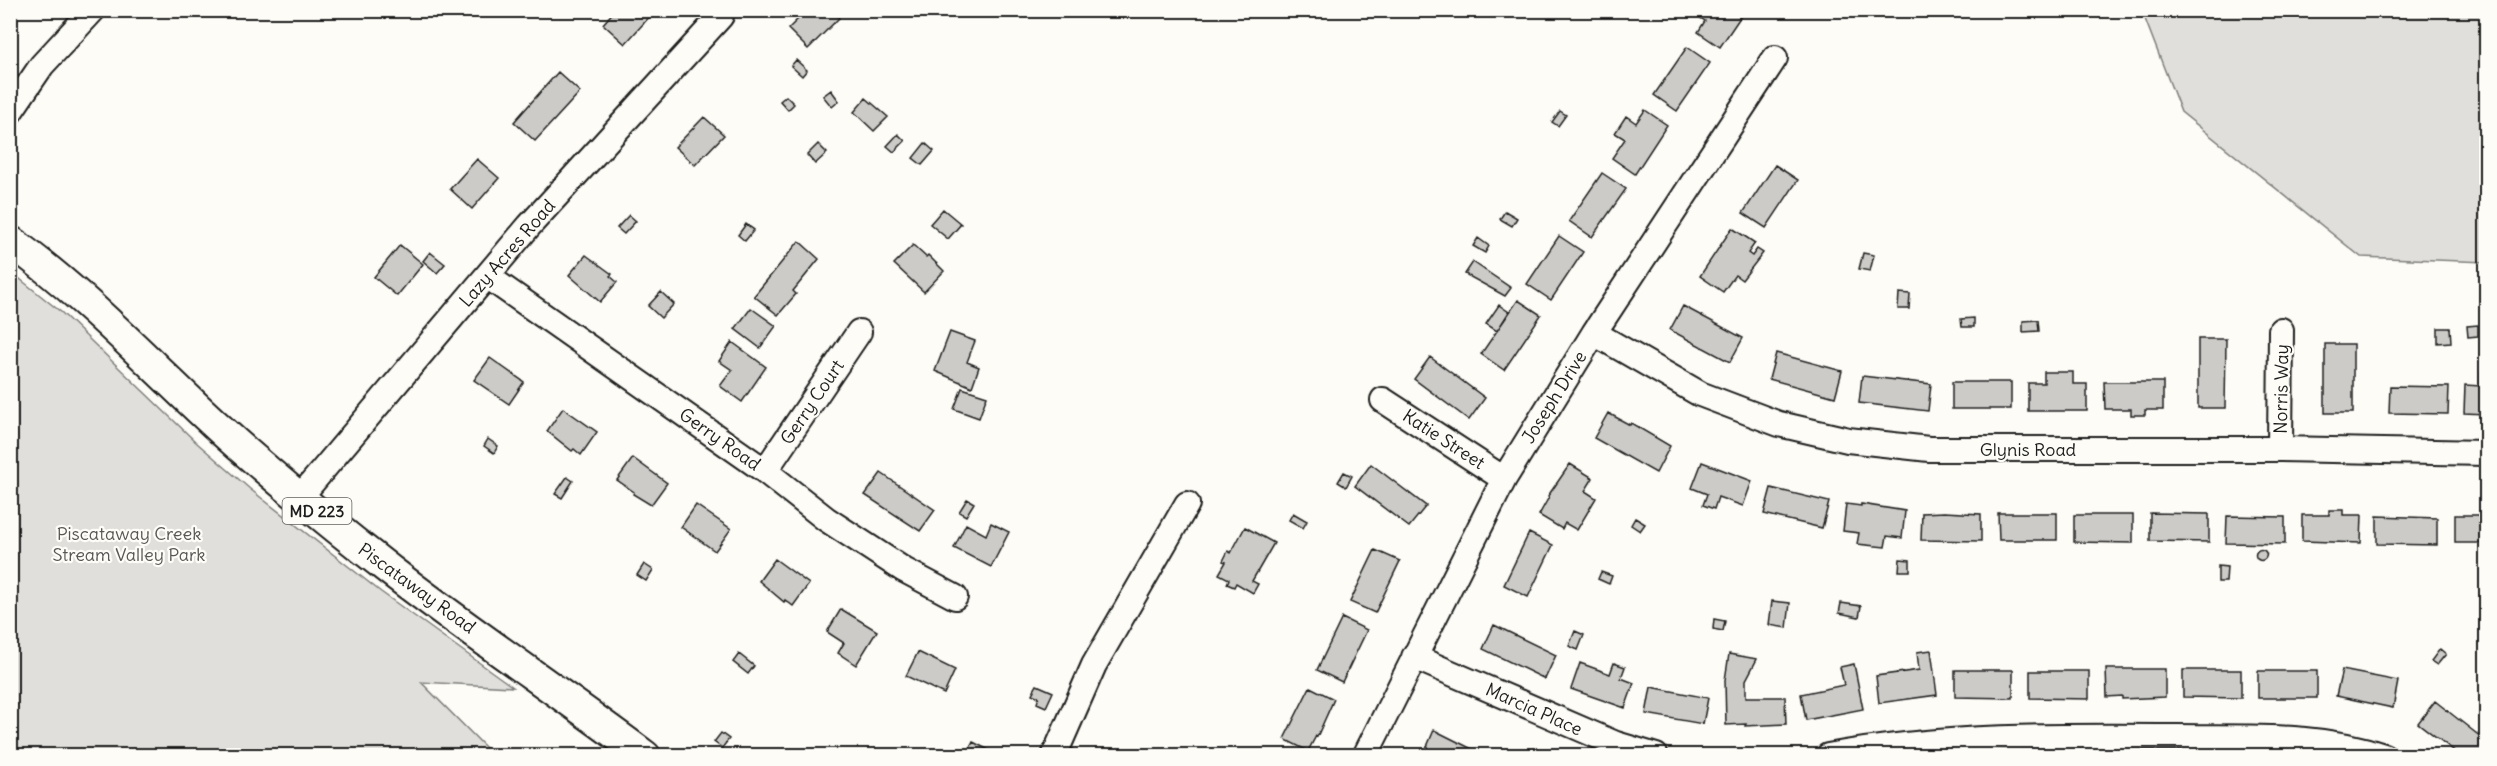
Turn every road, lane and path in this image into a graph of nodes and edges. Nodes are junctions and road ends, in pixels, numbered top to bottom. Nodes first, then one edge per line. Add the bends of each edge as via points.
1 (93, 10) edge
2 (721, 16) dead end
3 (1775, 58) dead end
4 (10, 112) edge
5 (10, 241) edge
6 (487, 276) junction
7 (2282, 330) dead end
8 (859, 332) dead end
9 (1594, 333) junction
10 (1383, 400) dead end
11 (2280, 449) junction
12 (2487, 453) edge
13 (765, 471) junction
14 (1504, 479) junction
15 (300, 497) junction
16 (1186, 504) dead end
17 (955, 597) dead end
18 (1414, 657) junction
19 (645, 756) edge
20 (1054, 756) edge
21 (1365, 756) edge
22 (1656, 756) edge
23 (1828, 756) edge
24 (2384, 756) edge

1 - 4 street via 42,65
2 - 6 street, Lazy Acres Road
3 - 9 street, Joseph Drive
5 - 15 main road, Piscataway Road / MD 223 via 97,312 246,452
6 - 13 street, Gerry Road
6 - 15 street, Lazy Acres Road
7 - 11 street, Norris Way
8 - 13 street, Gerry Court
9 - 11 street, Glynis Road via 1700,394 1779,424 1848,440 1929,449
9 - 14 street, Joseph Drive
10 - 14 street, Katie Street
11 - 12 street, Glynis Road
13 - 17 street, Gerry Road via 826,519 904,570
14 - 18 street, Joseph Drive
15 - 19 main road, Piscataway Road / MD 223 via 393,572
16 - 20 street via 1094,665
18 - 21 street, Joseph Drive
18 - 22 street, Marcia Place via 1616,744
23 - 24 street via 1941,741 2134,736 2302,738

